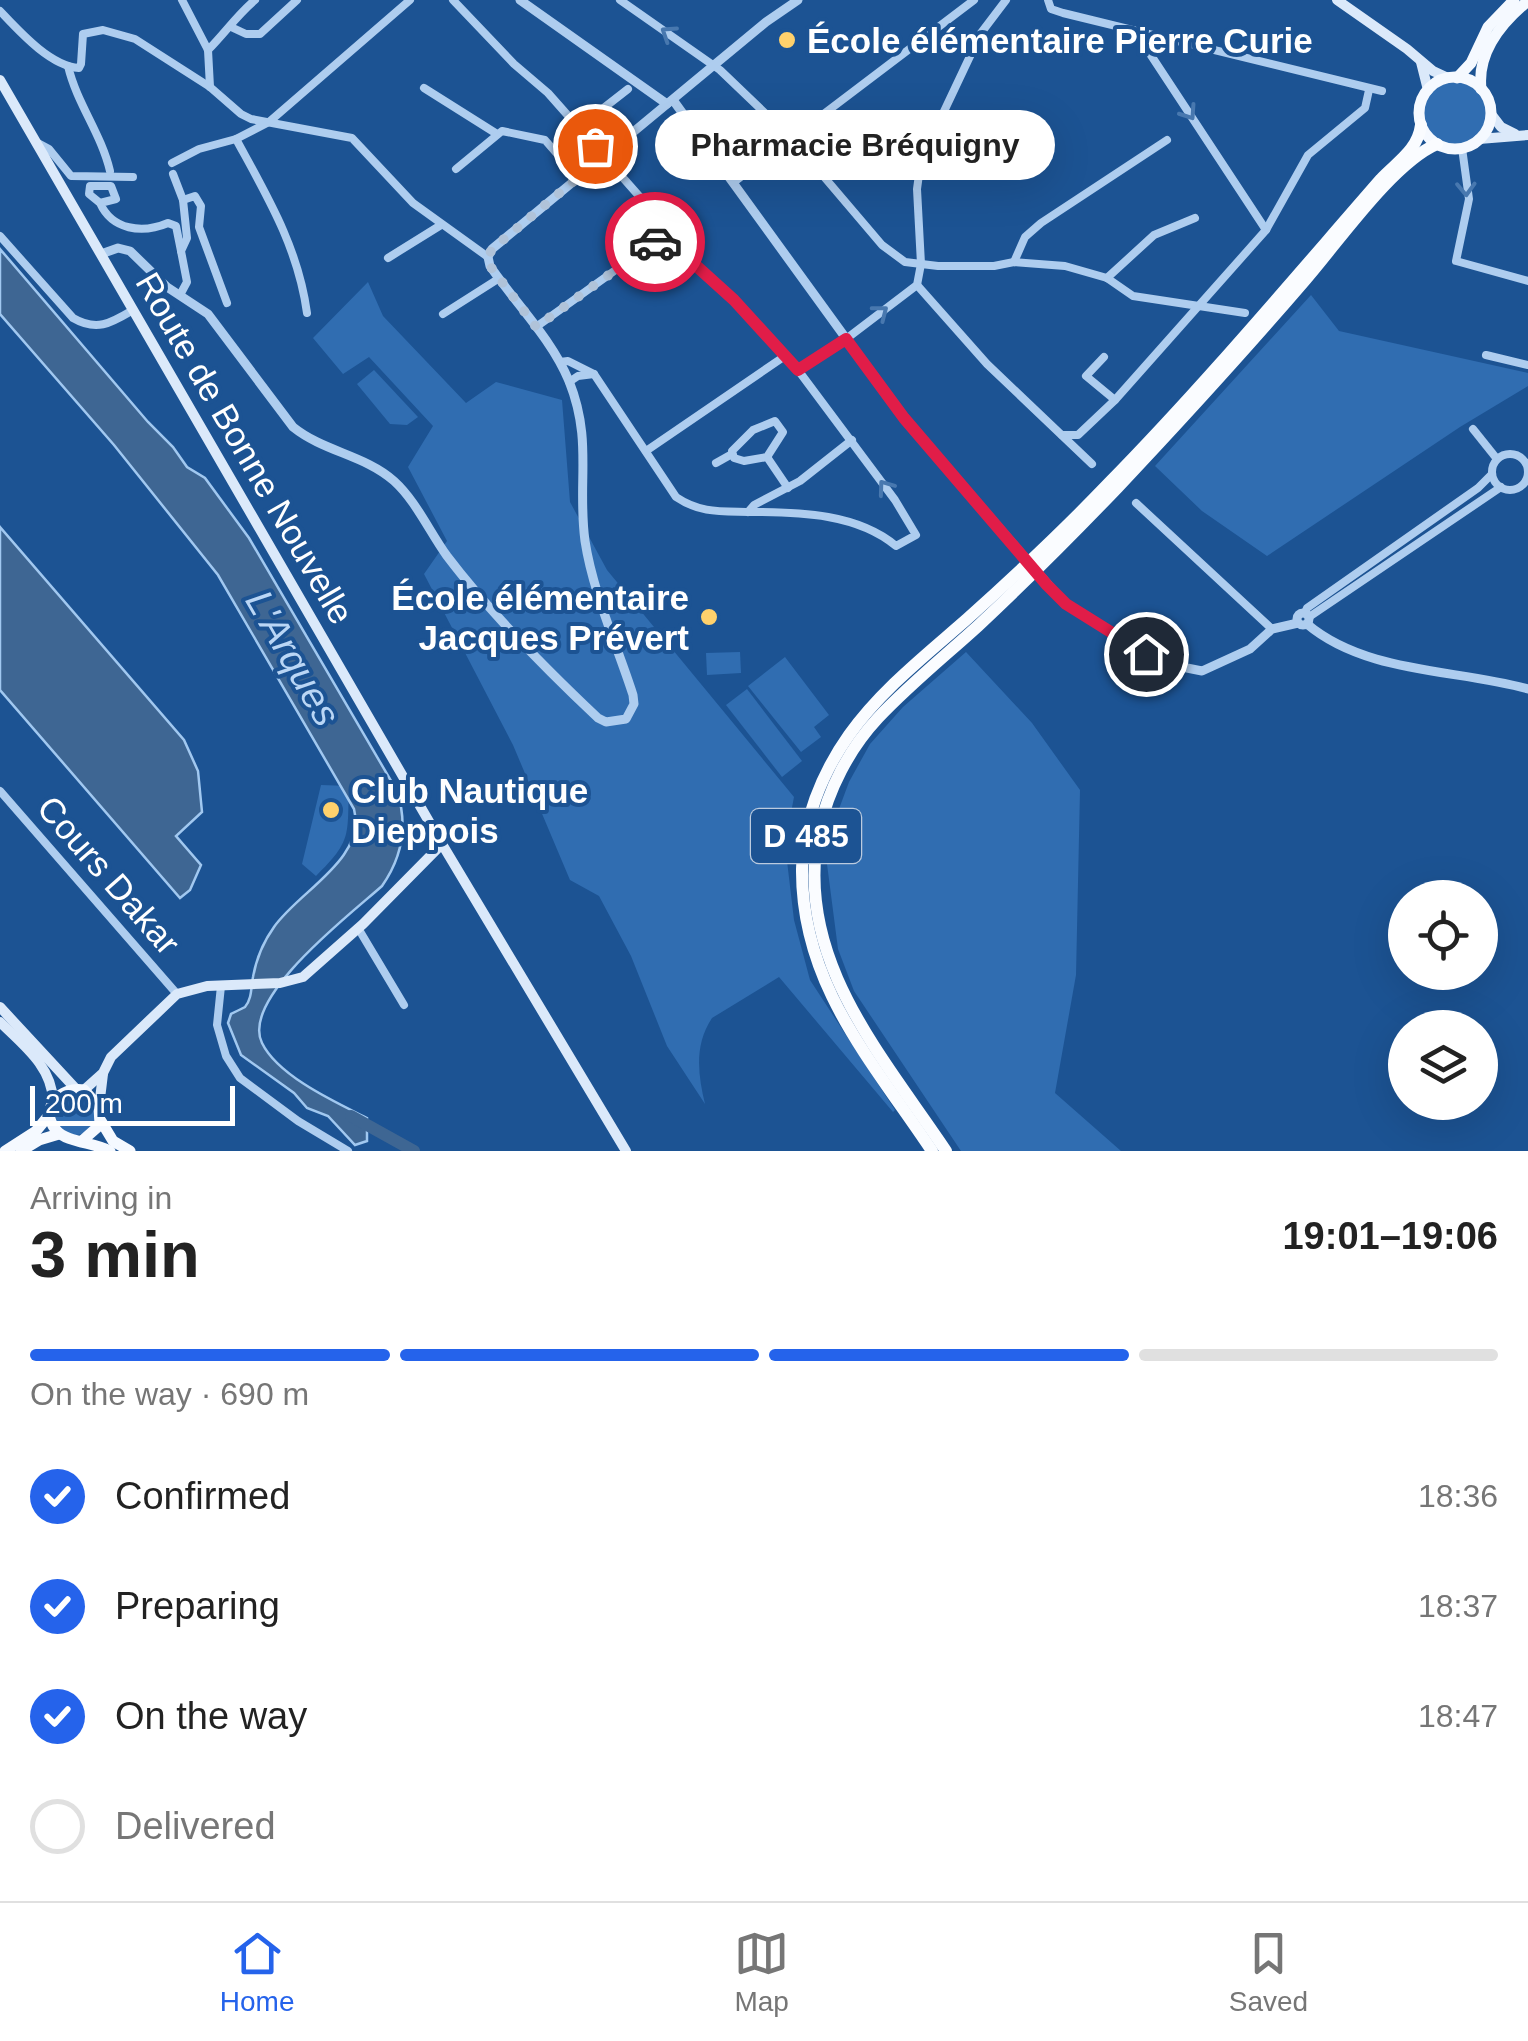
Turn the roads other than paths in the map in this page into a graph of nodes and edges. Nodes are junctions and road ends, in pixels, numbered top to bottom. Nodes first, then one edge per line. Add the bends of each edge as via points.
1 (182, 0) edge
2 (256, 0) edge
3 (297, 0) edge
4 (410, 0) edge
5 (453, 0) edge
6 (520, 0) edge
7 (620, 0) edge
8 (798, 0) edge
9 (974, 0) edge
10 (1006, 0) edge
11 (1048, 0) edge
12 (1337, 0) edge
13 (1514, 0) edge
14 (1528, 1) edge
15 (0, 11) edge
16 (232, 27) junction
17 (1135, 32) junction
18 (208, 50) junction
19 (1420, 61) junction
20 (68, 66) junction
21 (716, 66) junction
22 (1453, 78) junction
23 (0, 80) edge
24 (210, 87) junction
25 (424, 88) dead end
26 (1481, 89) junction
27 (628, 90) dead end
28 (1368, 90) junction
29 (1428, 90) junction
30 (1382, 91) dead end
31 (670, 102) junction
32 (1490, 114) junction
33 (269, 122) junction
34 (1421, 126) junction
35 (578, 128) junction
36 (497, 134) junction
37 (1522, 134) edge
38 (791, 138) junction
39 (236, 139) junction
40 (1479, 139) junction
41 (1167, 140) dead end
42 (36, 142) junction
43 (1437, 144) junction
44 (1462, 148) junction
45 (604, 156) junction
46 (172, 162) dead end
47 (456, 169) dead end
48 (110, 170) dead end
49 (173, 174) dead end
50 (133, 177) dead end
51 (578, 178) junction
52 (734, 182) junction
53 (183, 200) junction
54 (100, 203) dead end
55 (1195, 218) dead end
56 (442, 225) junction
57 (1266, 230) junction
58 (670, 231) junction
59 (0, 236) edge
60 (181, 252) junction
61 (100, 254) junction
62 (488, 257) junction
63 (388, 258) dead end
64 (1014, 262) junction
65 (921, 264) junction
66 (1108, 278) junction
67 (498, 279) junction
68 (1528, 282) edge
69 (916, 285) junction
70 (180, 295) junction
71 (227, 303) dead end
72 (1197, 307) junction
73 (133, 310) junction
74 (307, 313) dead end
75 (443, 314) dead end
76 (1245, 314) dead end
77 (536, 327) junction
78 (846, 339) junction
79 (1486, 355) dead end
80 (785, 356) junction
81 (1104, 358) dead end
82 (560, 362) junction
83 (1528, 365) edge
84 (798, 370) junction
85 (594, 374) junction
86 (569, 382) junction
87 (1115, 400) junction
88 (1473, 429) dead end
89 (1062, 435) junction
90 (852, 440) junction
91 (646, 451) junction
92 (732, 454) junction
93 (767, 457) junction
94 (1497, 459) junction
95 (1526, 460) edge
96 (716, 463) dead end
97 (1092, 464) dead end
98 (1492, 474) junction
99 (1521, 486) junction
100 (788, 488) junction
101 (1502, 488) junction
102 (1528, 494) edge
103 (1136, 503) dead end
104 (748, 512) junction
105 (1037, 560) junction
106 (1024, 571) junction
107 (1305, 619) junction
108 (1272, 629) junction
109 (1528, 689) edge
110 (0, 791) edge
111 (442, 844) junction
112 (358, 928) junction
113 (221, 986) junction
114 (177, 994) junction
115 (404, 1005) dead end
116 (0, 1007) edge
117 (0, 1022) edge
118 (103, 1073) junction
119 (79, 1089) junction
120 (99, 1107) junction
121 (52, 1108) junction
122 (101, 1121) junction
123 (59, 1134) junction
124 (83, 1140) junction
125 (4, 1151) edge
126 (21, 1151) edge
127 (110, 1151) edge
128 (130, 1151) edge
129 (348, 1151) edge
130 (626, 1151) edge
131 (932, 1151) edge
132 (946, 1151) edge

1 - 18 street
2 - 16 street
3 - 16 street via 260,34
4 - 33 street
5 - 35 street
6 - 31 street
21 -> 7 street
8 - 21 street
9 - 38 street
10 - 65 street via 981,33 921,160
11 - 17 street via 1050,10
12 - 19 main road
13 - 22 main road
14 - 26 main road via 1494,37
15 - 20 street via 30,44
16 - 18 street
17 - 28 street
17 -> 57 street
18 - 24 street
19 - 22 main road
19 - 29 main road
20 - 24 street via 79,68 83,34 103,30 164,56
20 - 48 street
21 - 31 street
21 - 38 street
22 - 26 main road
22 - 29 main road
23 - 42 main road, Route de Bonne Nouvelle
24 - 33 street via 240,114
25 - 36 street
26 - 32 main road
27 - 35 street
28 - 30 street
28 - 57 street via 1365,108 1308,155
29 - 34 main road via 1420,104
31 - 45 street
31 - 52 street
32 - 37 main road via 1501,127
32 - 40 main road
33 - 39 street
33 - 56 street via 352,138
34 - 43 main road
34 - 105 highway, D 485 via 1410,152
35 - 45 street
36 - 47 street
36 - 51 street via 545,140
37 - 40 main road
38 - 52 street
38 - 65 street via 882,246 896,258
39 - 46 street
39 - 74 street via 296,258
40 - 44 main road
41 - 64 street via 1042,223 1025,237
42 - 50 street via 71,176
42 - 61 main road, Route de Bonne Nouvelle
43 - 44 main road
43 - 105 highway, D 485 via 1395,177 1115,490
44 -> 68 street via 1469,192 1456,260
45 - 51 street
45 - 58 street
49 - 53 street
51 - 62 street
52 - 78 street
53 - 60 street via 187,238
53 - 71 street via 195,196 202,206 198,227
54 - 60 street via 114,224 176,226
55 - 66 street via 1154,234
56 - 62 street
56 - 63 street
57 - 72 street
58 - 77 street
58 - 80 street
59 - 73 street via 73,318 95,328
60 - 70 street via 187,282
61 - 70 street via 130,251
61 - 73 main road, Route de Bonne Nouvelle
62 - 67 street
64 - 65 street
64 - 66 street
65 - 69 street
66 - 72 street via 1133,296
67 - 75 street
67 - 77 street
78 -> 69 street
69 - 89 street
70 - 86 street via 208,314 293,427 403,490 448,556 525,646 598,718 616,722 631,712 633,695 584,535 585,441
72 - 76 street
72 - 87 street
73 - 111 main road, Route de Bonne Nouvelle
77 - 82 street
78 - 84 street
78 - 108 street via 904,418 1047,585 1092,623 1146,654 1202,671 1250,649
79 - 83 street
80 - 84 street
80 - 91 street
81 - 87 street via 1086,376
82 - 85 street
82 - 86 street
84 - 90 street
85 - 86 street
85 - 91 street
87 - 89 street via 1078,435
88 - 94 street
89 - 97 street
90 - 100 street
104 -> 90 street via 827,517 878,531 896,546 908,543 916,535
91 - 104 street via 690,507
92 - 93 street via 744,461
92 - 93 street via 754,430 775,421 783,432
92 - 96 street
93 - 100 street
94 - 95 street via 1506,454
94 - 98 street
95 - 99 street
98 - 101 street
98 - 107 street via 1307,608
99 - 101 street
99 - 102 street
100 - 104 street
101 - 107 street
103 - 108 street
105 - 106 highway, D 485
106 - 131 highway, D 485 via 868,710 829,766 806,830 803,904 826,988
106 - 132 highway, D 485 via 878,719 841,772 819,833 814,903 836,982
107 - 108 street
107 - 109 street via 1336,644 1391,662
110 - 114 street, Cours Dakar
111 - 112 main road
111 - 130 main road, Route de Bonne Nouvelle
112 - 113 main road via 303,976 280,984
112 - 115 street
113 - 114 main road
113 - 129 street via 217,1025 240,1078
114 - 118 main road
116 - 119 main road
117 - 121 main road via 42,1066 51,1082
118 - 119 main road
118 - 120 main road
119 - 120 main road
119 - 121 main road via 65,1090
120 - 122 main road
121 - 123 main road
121 - 125 main road via 36,1131
122 - 124 main road
122 - 128 main road via 113,1141
123 - 124 main road
123 - 126 main road
124 - 127 main road

